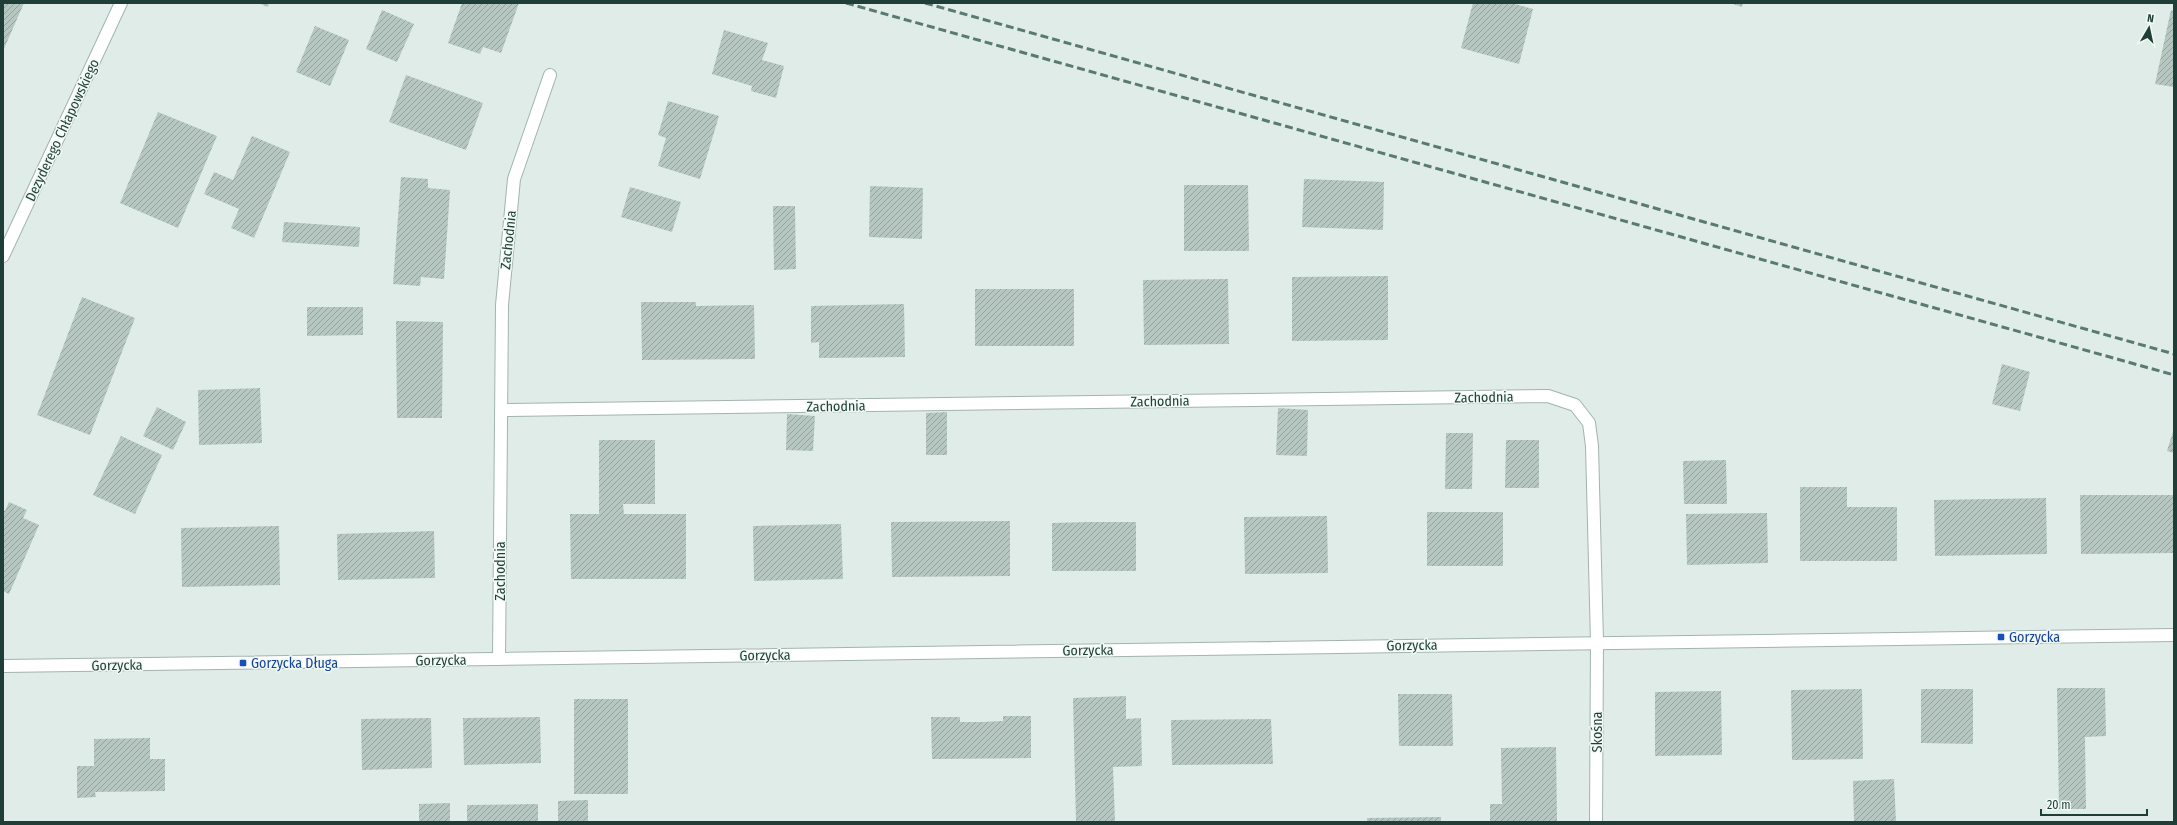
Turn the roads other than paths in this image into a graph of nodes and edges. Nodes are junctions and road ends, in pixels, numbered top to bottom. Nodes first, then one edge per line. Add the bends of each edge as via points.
1 (121, 3) edge
2 (550, 75) dead end
3 (3, 256) edge
4 (501, 410) junction
5 (2174, 635) edge
6 (1597, 642) junction
7 (499, 659) junction
8 (3, 666) edge
9 (1596, 822) edge

1 - 3 street, Dezyderego Chłapowskiego
2 - 4 street, Zachodnia via 514,179 502,305
4 - 6 street, Zachodnia via 1548,396 1575,405 1589,423 1592,446
4 - 7 street, Zachodnia
5 - 6 street, Gorzycka
6 - 7 street, Gorzycka
6 - 9 street, Skośna
7 - 8 street, Gorzycka

